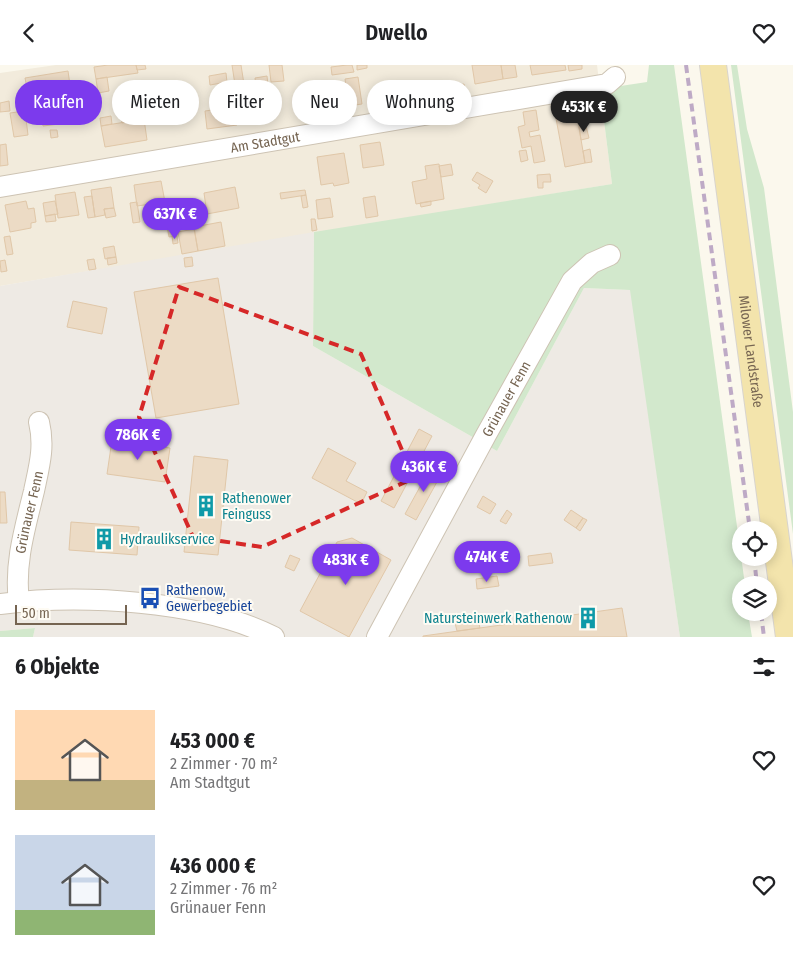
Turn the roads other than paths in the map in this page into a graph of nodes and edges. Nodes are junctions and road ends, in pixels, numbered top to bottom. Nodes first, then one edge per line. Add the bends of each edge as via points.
1 (713, 65) edge
2 (615, 77) dead end
3 (0, 187) edge
4 (610, 255) dead end
5 (39, 423) dead end
6 (9, 603) edge
7 (274, 637) edge
8 (377, 637) edge
9 (789, 637) edge

1 - 9 main road, Milower Landstraße
2 - 3 street, Am Stadtgut via 608,84
4 - 8 street, Grünauer Fenn via 592,263 572,281
5 - 6 street, Grünauer Fenn via 43,437 41,457 20,548 17,586
6 - 7 street, Grünauer Fenn via 59,609 142,603 210,614

